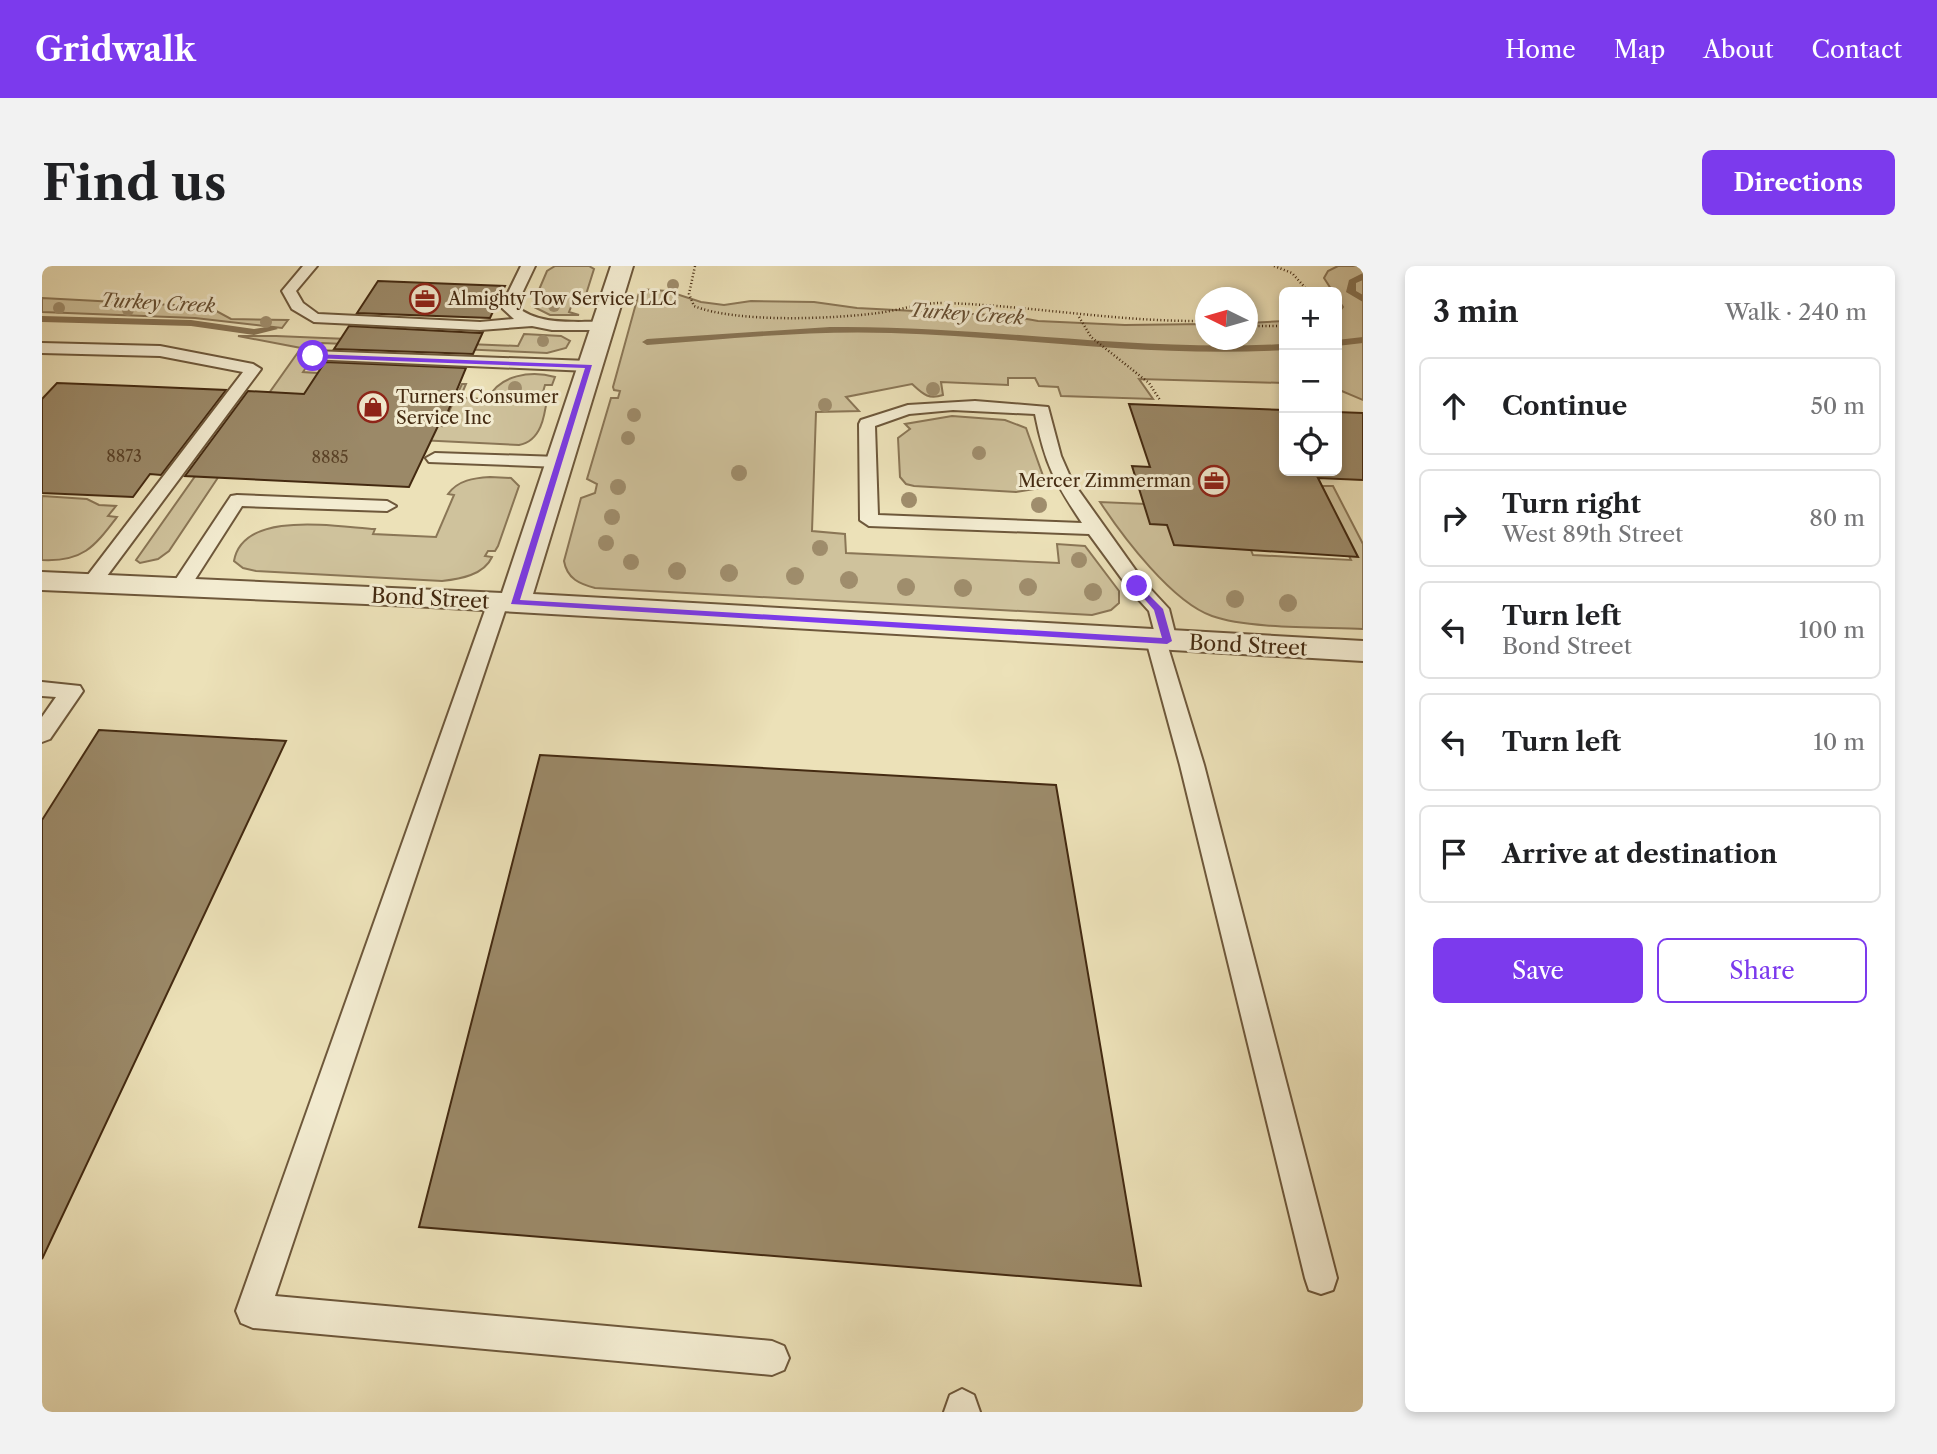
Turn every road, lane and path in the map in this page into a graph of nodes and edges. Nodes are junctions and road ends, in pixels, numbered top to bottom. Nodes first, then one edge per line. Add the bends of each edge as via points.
1 (310, 266) edge
2 (528, 266) edge
3 (622, 266) edge
4 (695, 266) edge
5 (1275, 266) edge
6 (1305, 287) edge
7 (1078, 317) junction
8 (1195, 321) edge
9 (530, 322) junction
10 (602, 326) junction
11 (1258, 326) edge
12 (1279, 326) edge
13 (42, 348) edge
14 (313, 356) dead end
15 (589, 366) junction
16 (1160, 400) dead end
17 (435, 458) dead end
18 (559, 462) junction
19 (387, 506) dead end
20 (1095, 529) junction
21 (42, 581) edge
22 (91, 584) junction
23 (180, 588) junction
24 (506, 602) junction
25 (1162, 641) junction
26 (1363, 651) edge
27 (42, 690) edge
28 (42, 734) edge
29 (1321, 1278) dead end
30 (772, 1358) dead end

1 - 9 lane via 289,291 297,306 314,318 480,326
2 - 9 lane via 508,307
3 - 10 street
4 - 7 path via 689,294 694,306 711,313 818,316 942,303
5 - 6 path via 1292,273
7 - 8 path
7 - 16 path via 1091,337 1149,383
9 - 10 lane
10 - 15 street
11 - 12 path
13 - 22 lane via 160,352 253,369
14 - 15 lane
15 - 18 street
17 - 18 lane
18 - 24 street
19 - 23 lane via 237,500
20 - 20 lane via 1063,481 1042,410 943,406 882,416 867,424 869,520
20 - 25 lane via 1159,609
21 - 22 street, Bond Street
22 - 23 street, Bond Street
23 - 24 street, Bond Street
24 - 25 street, Bond Street
24 - 30 lane via 253,1311
25 - 26 street, Bond Street
25 - 29 lane
27 - 28 lane via 72,691

